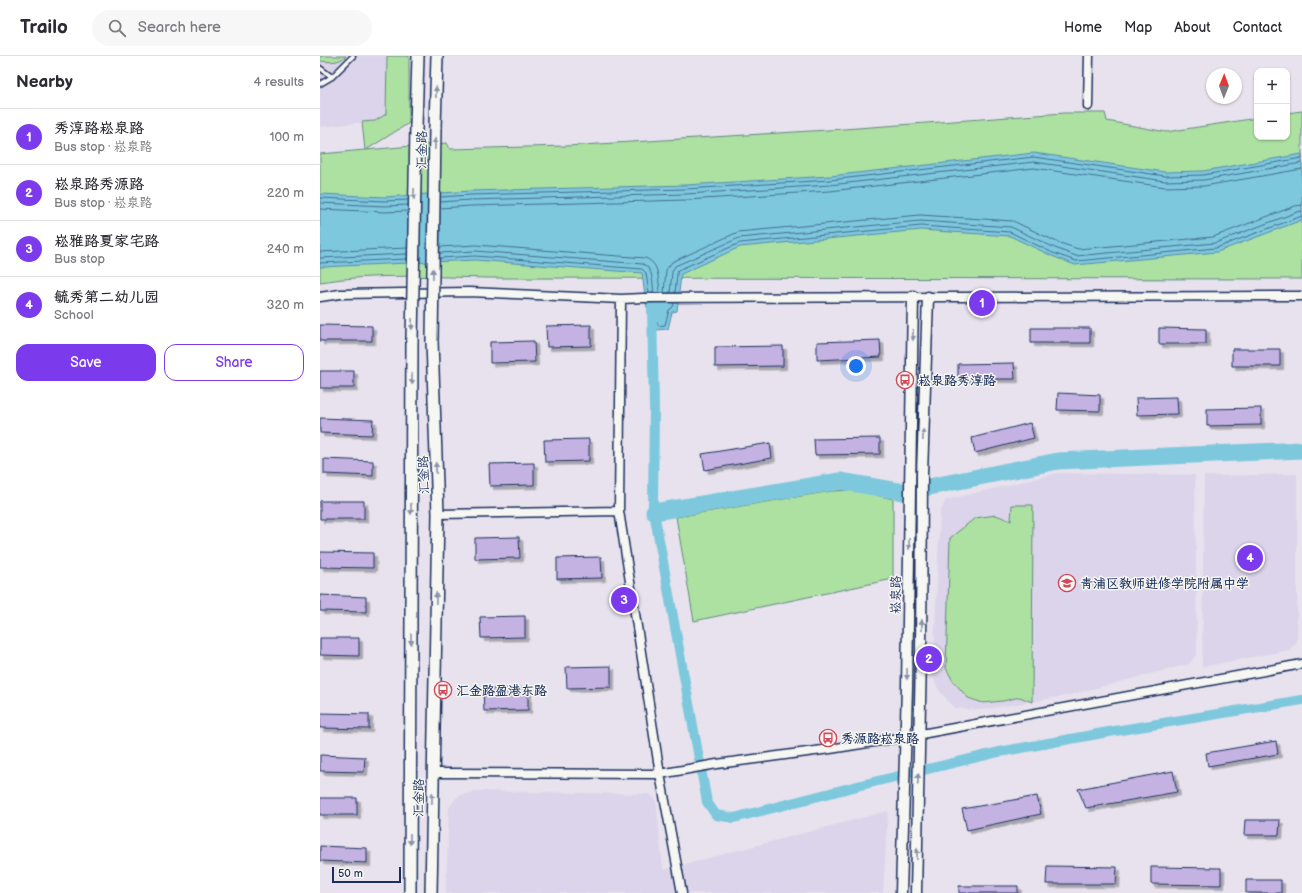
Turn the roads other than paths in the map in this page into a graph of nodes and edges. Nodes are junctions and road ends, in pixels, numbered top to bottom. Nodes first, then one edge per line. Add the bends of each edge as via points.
1 (354, 56) edge
2 (418, 56) edge
3 (437, 56) edge
4 (1089, 56) edge
5 (320, 68) edge
6 (332, 77) junction
7 (320, 84) edge
8 (1088, 106) dead end
9 (913, 296) junction
10 (1302, 296) edge
11 (320, 297) edge
12 (928, 297) junction
13 (621, 299) junction
14 (619, 511) junction
15 (438, 514) junction
16 (1302, 664) edge
17 (920, 734) junction
18 (905, 737) junction
19 (433, 773) junction
20 (660, 774) junction
21 (410, 893) edge
22 (432, 893) edge
23 (682, 893) edge
24 (901, 893) edge
25 (916, 893) edge

1 - 6 lane
2 -> 21 main road, 汇金路, bridge via 412,340
15 -> 3 main road, 汇金路, bridge via 432,341
4 - 8 street
5 - 6 lane
6 - 7 lane
9 - 12 street
9 - 13 street
9 -> 18 street, 崧泉路
10 - 12 street
11 - 13 street via 348,294 469,292
17 -> 12 street, 崧泉路 via 922,474
13 - 14 street
14 - 15 street
14 - 20 street
19 -> 15 main road, 汇金路
16 - 17 street
17 - 18 street
25 -> 17 street, 崧泉路
18 - 20 street
18 - 24 street, 崧泉路
19 - 20 street
22 -> 19 main road, 汇金路
20 - 23 street

